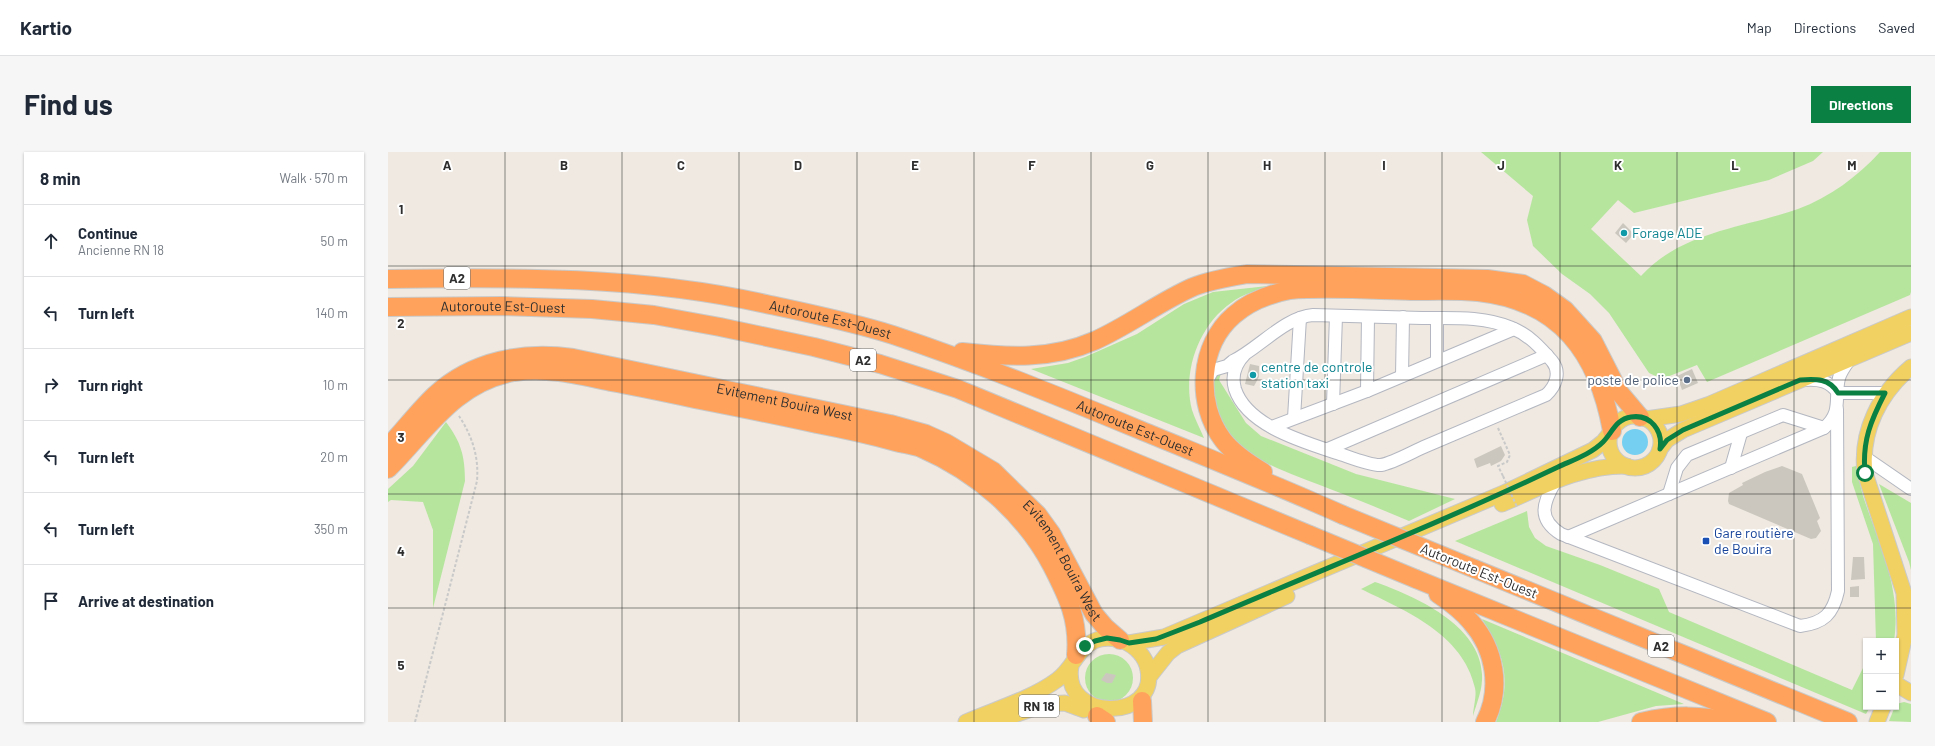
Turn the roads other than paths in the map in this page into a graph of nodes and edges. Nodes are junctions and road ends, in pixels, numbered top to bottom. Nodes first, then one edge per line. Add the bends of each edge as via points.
1 (388, 279) edge
2 (388, 307) edge
3 (1336, 316) junction
4 (1368, 317) junction
5 (1403, 317) junction
6 (1911, 317) edge
7 (1300, 318) junction
8 (1438, 318) junction
9 (1514, 329) junction
10 (1911, 333) edge
11 (1214, 342) junction
12 (929, 348) junction
13 (1245, 354) junction
14 (1547, 355) junction
15 (1850, 359) junction
16 (1436, 360) junction
17 (1233, 361) junction
18 (1911, 366) edge
19 (1402, 376) junction
20 (1800, 380) junction
21 (1204, 387) junction
22 (1367, 391) junction
23 (1838, 393) junction
24 (1885, 393) junction
25 (1333, 404) junction
26 (1837, 409) junction
27 (1294, 418) junction
28 (1643, 418) junction
29 (1272, 427) junction
30 (1824, 428) junction
31 (1611, 432) junction
32 (1741, 433) junction
33 (388, 447) edge
34 (1660, 449) junction
35 (1328, 450) junction
36 (1863, 456) junction
37 (1627, 466) junction
38 (1731, 468) junction
39 (388, 469) edge
40 (1555, 482) junction
41 (1911, 489) edge
42 (1670, 494) junction
43 (1304, 498) junction
44 (1568, 537) junction
45 (1416, 579) junction
46 (1124, 641) junction
47 (1073, 661) junction
48 (1896, 674) edge
49 (1149, 677) junction
50 (1899, 686) edge
51 (1911, 693) edge
52 (1142, 701) junction
53 (1882, 710) edge
54 (1096, 716) edge
55 (966, 722) edge
56 (994, 722) edge
57 (1143, 722) edge
58 (1485, 722) edge
59 (1640, 722) edge
60 (1735, 722) edge
61 (1766, 722) edge
62 (1848, 722) edge
63 (1877, 722) edge

1 - 12 highway, Autoroute Est-Ouest / A2 via 533,278 601,280 658,286 765,303 853,324
2 - 45 highway, Autoroute Est-Ouest / A2, bridge via 502,306 592,309 654,315 814,347 880,364 958,389
3 - 4 street
3 - 7 street via 1313,315
3 - 25 street
4 - 5 street
4 - 22 street
5 - 8 street
5 - 19 street
6 - 28 main road via 1710,404 1681,414
7 - 13 street
7 - 27 street
8 - 9 street via 1485,321
8 - 16 street
9 - 14 street via 1537,344
9 - 16 street
10 - 15 main road
11 - 17 street via 1221,360
11 - 21 highway via 1205,369
11 - 31 highway via 1226,324 1243,308 1265,296 1290,290 1477,292 1500,296 1525,303 1546,313 1576,341 1604,397
12 - 28 highway via 1011,357 1057,352 1094,341 1194,287 1246,274 1486,278 1523,284 1565,310 1593,341 1618,392
12 - 43 highway, Autoroute Est-Ouest / A2 via 1013,378
13 - 17 street
13 - 29 street via 1235,367 1233,381 1237,395 1247,410
14 - 35 street
14 - 35 street via 1556,369 1556,380 1552,390 1546,395 1380,465
15 - 20 main road
15 - 23 street via 1839,378
16 - 19 street
17 - 21 street via 1227,366 1213,370
18 - 24 main road
19 - 22 street
20 - 23 street via 1818,379 1829,383
20 - 34 main road via 1683,430 1667,440
21 - 43 highway via 1207,410 1223,440 1234,452
22 - 25 street
23 - 24 street
23 - 26 street
24 - 36 main road via 1867,432
25 - 27 street
26 - 30 street via 1832,422
26 - 44 street via 1838,591 1831,612 1813,624 1800,626
27 - 29 street
28 - 31 main road via 1624,419
28 - 34 main road via 1658,431
29 - 35 street
30 - 32 street via 1783,415
30 - 38 street
31 - 37 main road via 1609,444 1613,456
31 - 46 main road via 1593,450 1506,492 1164,637
32 - 38 street
32 - 42 street via 1687,455 1677,468
33 - 46 highway, Evitement Bouira West via 427,403 455,380 487,364 536,355 573,358 890,424 926,434 946,443 993,471 1038,515 1051,533 1094,614
34 - 37 main road via 1654,459 1644,466
36 - 41 street
36 - 48 main road via 1865,473 1904,593 1905,635
37 - 40 main road via 1587,470
38 - 42 street
39 - 47 highway, Evitement Bouira West via 408,450 438,413 461,394 486,380 513,373 541,370 568,373 876,436 919,448 978,480 1002,501 1029,531 1046,555 1076,621 1077,641
40 - 44 street via 1547,495 1544,513 1554,530
40 - 49 main road via 1188,640 1168,653
42 - 44 street
43 - 62 highway, Autoroute Est-Ouest / A2, bridge
45 - 58 highway via 1446,599 1471,621 1486,645 1491,658 1494,700
45 - 61 highway, Autoroute Est-Ouest / A2
46 - 47 main road via 1107,638 1095,641 1085,646
46 - 49 main road via 1137,649 1144,658
47 - 54 main road via 1069,679 1071,691 1077,702
47 - 55 main road, RN 18 via 1057,681
49 - 52 main road via 1148,690
50 - 51 main road
52 - 54 main road via 1122,716
52 - 57 highway
53 - 63 main road
54 - 56 main road, RN 18 via 1065,703 1046,704
59 - 60 highway via 1667,716 1696,716

